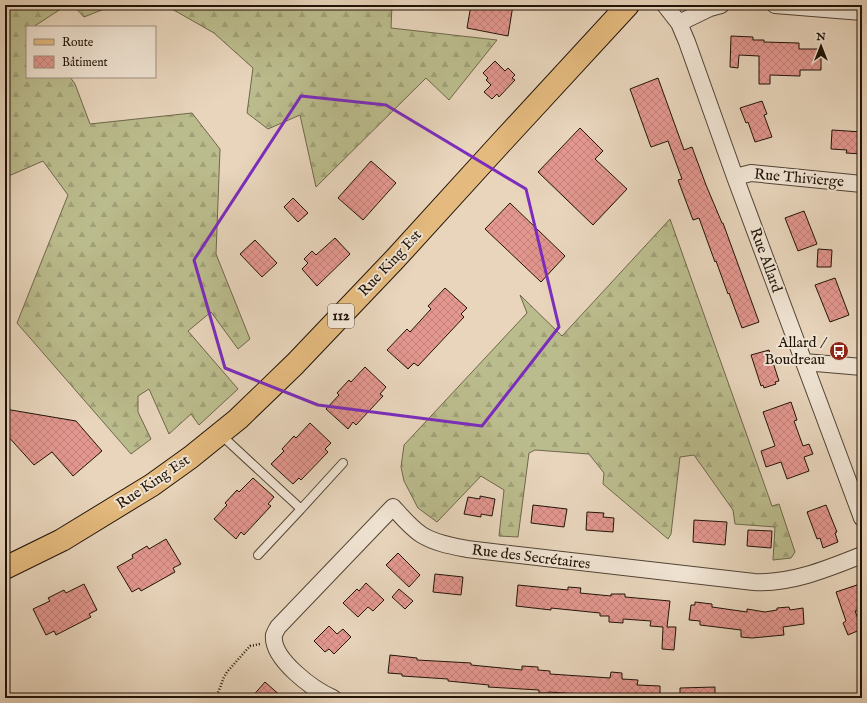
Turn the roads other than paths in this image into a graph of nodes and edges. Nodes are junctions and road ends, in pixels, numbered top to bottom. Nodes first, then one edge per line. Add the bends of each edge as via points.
1 (628, 5) edge
2 (665, 5) edge
3 (721, 5) edge
4 (775, 5) edge
5 (862, 12) edge
6 (679, 23) junction
7 (735, 177) junction
8 (862, 184) edge
9 (804, 362) junction
10 (862, 367) edge
11 (220, 433) junction
12 (343, 463) dead end
13 (301, 509) junction
14 (862, 518) edge
15 (258, 555) dead end
16 (862, 556) edge
17 (5, 568) edge
18 (333, 698) edge

1 - 11 main road, Rue King Est / 112 via 295,364
2 - 6 street, Rue Allard
3 - 6 street
4 - 5 street
6 - 7 street, Rue Allard
7 - 8 street, Rue Thivierge via 751,173
7 - 9 street, Rue Allard
9 - 10 street
9 - 14 street, Rue Allard
11 - 13 lane
11 - 17 main road, Rue King Est / 112 via 192,457 105,515
12 - 13 lane
13 - 15 lane
16 - 18 street, Rue des Secrétaires via 790,580 754,582 467,549 443,544 423,535 393,507 278,627 274,635 279,654 296,674

